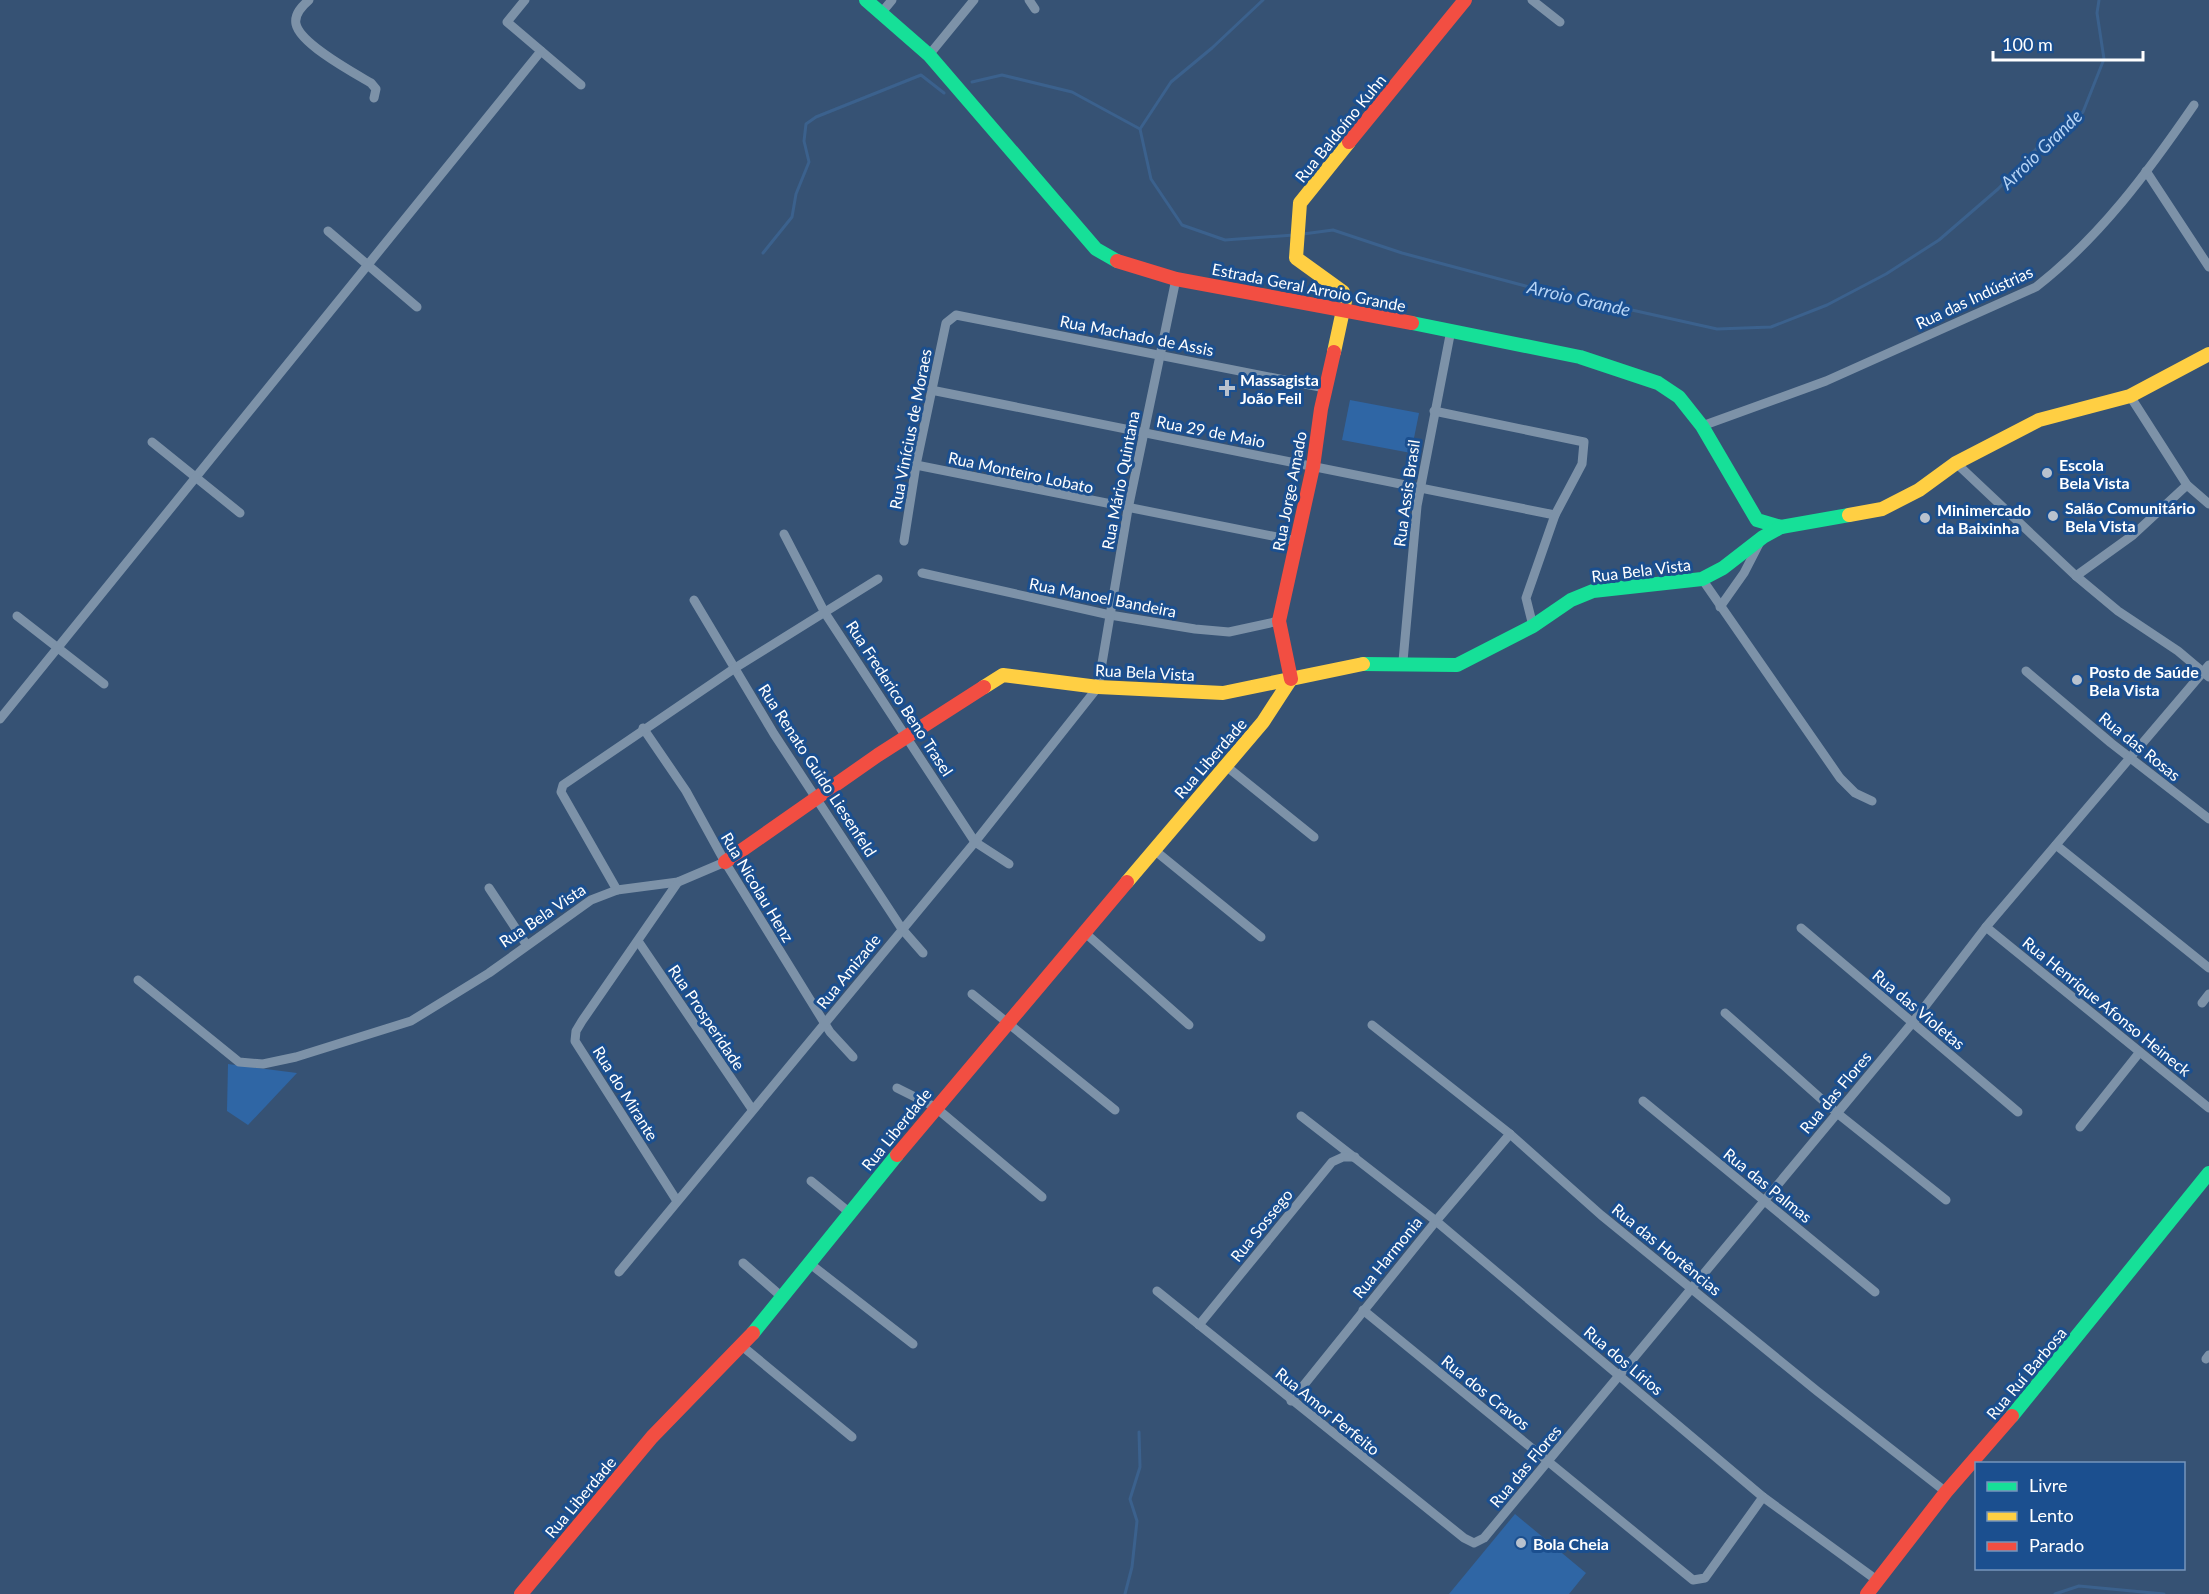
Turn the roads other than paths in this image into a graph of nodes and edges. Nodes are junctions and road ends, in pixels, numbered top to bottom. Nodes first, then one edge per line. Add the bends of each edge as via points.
1 (309, 0) edge
2 (525, 0) edge
3 (866, 0) edge
4 (892, 0) edge
5 (974, 0) edge
6 (1029, 0) edge
7 (1466, 0) edge
8 (1532, 0) edge
9 (1035, 9) dead end
10 (882, 12) junction
11 (1560, 22) dead end
12 (541, 51) junction
13 (929, 55) junction
14 (581, 85) dead end
15 (374, 98) dead end
16 (2194, 105) dead end
17 (2146, 171) junction
18 (328, 231) dead end
19 (368, 266) junction
20 (2209, 267) edge
21 (1176, 279) junction
22 (417, 307) dead end
23 (1344, 309) junction
24 (946, 323) joint
25 (1451, 330) junction
26 (2209, 354) edge
27 (1160, 356) junction
28 (1325, 388) junction
29 (931, 390) junction
30 (2130, 396) junction
31 (1434, 411) junction
32 (1702, 426) junction
33 (1143, 433) junction
34 (152, 442) dead end
35 (1956, 463) junction
36 (916, 465) junction
37 (1313, 467) junction
38 (197, 477) junction
39 (2187, 485) junction
40 (1420, 487) junction
41 (2209, 504) edge
42 (1128, 509) junction
43 (240, 513) dead end
44 (1555, 515) junction
45 (1781, 527) junction
46 (784, 534) dead end
47 (1763, 537) junction
48 (904, 541) dead end
49 (1297, 541) junction
50 (922, 573) dead end
51 (2076, 576) junction
52 (878, 579) dead end
53 (1702, 579) junction
54 (694, 600) dead end
55 (1720, 607) junction
56 (825, 613) junction
57 (1110, 615) junction
58 (17, 616) dead end
59 (1279, 621) junction
60 (1533, 626) junction
61 (58, 648) junction
62 (1403, 662) junction
63 (735, 668) junction
64 (2026, 671) dead end
65 (2207, 671) edge
66 (1291, 680) junction
67 (104, 684) dead end
68 (1098, 687) junction
69 (0, 719) edge
70 (643, 728) junction
71 (908, 736) junction
72 (2129, 757) junction
73 (1226, 766) junction
74 (818, 798) junction
75 (1872, 801) dead end
76 (2209, 819) edge
77 (1314, 837) dead end
78 (975, 842) junction
79 (2056, 845) junction
80 (1154, 849) junction
81 (725, 862) junction
82 (1009, 864) dead end
83 (678, 882) junction
84 (489, 888) dead end
85 (617, 890) junction
86 (1986, 927) junction
87 (902, 928) junction
88 (1801, 928) dead end
89 (1083, 932) junction
90 (1261, 937) dead end
91 (638, 941) junction
92 (526, 944) junction
93 (923, 953) dead end
94 (2209, 968) edge
95 (138, 980) dead end
96 (972, 994) dead end
97 (2209, 994) edge
98 (2202, 1003) dead end
99 (1725, 1013) dead end
100 (1006, 1021) junction
101 (1913, 1022) junction
102 (824, 1024) junction
103 (1372, 1024) dead end
104 (1189, 1025) dead end
105 (2139, 1053) junction
106 (853, 1057) dead end
107 (897, 1088) dead end
108 (1643, 1101) dead end
109 (935, 1107) junction
110 (2209, 1108) edge
111 (752, 1109) junction
112 (1114, 1110) dead end
113 (2018, 1112) dead end
114 (1837, 1113) junction
115 (1301, 1116) dead end
116 (2080, 1127) dead end
117 (1510, 1134) junction
118 (1355, 1157) junction
119 (2209, 1173) edge
120 (811, 1181) dead end
121 (1042, 1197) dead end
122 (1946, 1200) dead end
123 (677, 1201) junction
124 (1764, 1202) junction
125 (850, 1213) junction
126 (1436, 1221) junction
127 (743, 1263) dead end
128 (809, 1263) junction
129 (619, 1272) dead end
130 (1692, 1289) junction
131 (1157, 1291) dead end
132 (1875, 1292) dead end
133 (782, 1297) junction
134 (1363, 1310) junction
135 (1199, 1326) junction
136 (913, 1344) dead end
137 (742, 1346) junction
138 (1620, 1376) junction
139 (1291, 1401) junction
140 (852, 1437) dead end
141 (1548, 1462) junction
142 (1946, 1492) junction
143 (1763, 1497) junction
144 (1484, 1538) joint
145 (1878, 1581) junction
146 (521, 1594) edge
147 (1867, 1594) edge

1 - 15 street via 297,16 300,32 329,57 371,83 376,89
2 - 12 street via 507,22
3 - 10 street, Estrada Geral Arroio Grande
4 - 10 street
5 - 13 street
6 - 9 street
7 - 23 street, Rua Baldoíno Kuhn via 1300,203 1296,258 1342,292
8 - 11 street
10 - 13 street, Estrada Geral Arroio Grande
12 - 14 street
12 - 19 street
13 - 21 street, Estrada Geral Arroio Grande via 1096,249 1114,260
16 - 17 street, Rua das Indústrias
17 - 20 street
17 - 32 street, Rua das Indústrias via 2106,223 2036,287 1827,381
18 - 19 street
19 - 22 street
19 - 38 street
21 - 23 street, Estrada Geral Arroio Grande
21 - 27 street, Rua Mário Quintana
23 - 25 street, Estrada Geral Arroio Grande
23 - 28 street, Rua Jorge Amado
24 - 27 street, Rua Machado de Assis via 956,315 966,315
24 - 29 street, Rua Vinícius de Moraes
25 - 31 street, Rua Assis Brasil
25 - 32 street, Estrada Geral Arroio Grande via 1580,357 1658,383 1679,397
26 - 30 street, Rua Bela Vista
27 - 28 street, Rua Machado de Assis
27 - 33 street, Rua Mário Quintana
28 - 37 street, Rua Jorge Amado
29 - 33 street, Rua 29 de Maio
29 - 36 street, Rua Vinícius de Moraes
30 - 35 street, Rua Bela Vista via 2052,415
30 - 39 street
31 - 40 street, Rua Assis Brasil
31 - 44 street via 1584,442 1585,450 1573,483
32 - 45 street, Estrada Geral Arroio Grande via 1757,520
33 - 37 street, Rua 29 de Maio
33 - 42 street, Rua Mário Quintana
34 - 38 street
35 - 45 street, Rua Bela Vista via 1919,490 1882,509
35 - 51 street
36 - 42 street, Rua Monteiro Lobato
36 - 48 street, Rua Vinícius de Moraes
37 - 40 street, Rua 29 de Maio
37 - 49 street, Rua Jorge Amado
38 - 43 street
38 - 61 street
39 - 41 street
39 - 51 street via 2133,535
40 - 44 street, Rua 29 de Maio
40 - 62 street, Rua Assis Brasil
42 - 49 street, Rua Monteiro Lobato
42 - 57 street, Rua Mário Quintana
44 - 60 street via 1526,598
45 - 47 street, Rua Bela Vista
46 - 56 street, Rua Frederico Beno Trasel
47 - 53 street, Rua Bela Vista
47 - 55 street
49 - 59 street, Rua Jorge Amado
50 - 57 street, Rua Manoel Bandeira
51 - 65 street via 2118,611
52 - 56 street
53 - 55 street
53 - 60 street, Rua Bela Vista via 1593,591 1571,600
54 - 63 street, Rua Renato Guido Liesenfeld
55 - 75 street via 1840,778 1855,793
56 - 63 street
56 - 71 street, Rua Frederico Beno Trasel
57 - 59 street, Rua Manoel Bandeira via 1229,632
57 - 68 street, Rua Mário Quintana
58 - 61 street
59 - 66 street, Rua Jorge Amado
60 - 62 street, Rua Bela Vista via 1457,664
61 - 67 street
61 - 69 street
62 - 66 street, Rua Bela Vista via 1369,663
63 - 70 street
63 - 74 street, Rua Renato Guido Liesenfeld
64 - 72 street, Rua das Rosas
65 - 72 street, Rua das Flores
66 - 68 street, Rua Bela Vista via 1223,693
66 - 73 street, Rua Liberdade
68 - 71 street, Rua Bela Vista via 1003,675
68 - 78 street, Rua Amizade
70 - 81 street, Rua Nicolau Henz via 686,791
70 - 85 street via 569,779 561,792
71 - 74 street, Rua Bela Vista
71 - 78 street, Rua Frederico Beno Trasel
72 - 76 street, Rua das Rosas
72 - 79 street, Rua das Flores
73 - 77 street
73 - 80 street, Rua Liberdade
74 - 81 street, Rua Bela Vista
74 - 87 street, Rua Renato Guido Liesenfeld
78 - 82 street, Rua Frederico Beno Trasel
78 - 87 street, Rua Amizade
79 - 86 street, Rua das Flores
79 - 94 street
80 - 89 street, Rua Liberdade
80 - 90 street
81 - 83 street, Rua Bela Vista
81 - 102 street, Rua Nicolau Henz
83 - 85 street, Rua Bela Vista
83 - 91 street, Rua do Mirante
84 - 92 street
85 - 92 street, Rua Bela Vista via 591,900
86 - 101 street, Rua das Flores
86 - 105 street, Rua Henrique Afonso Heineck
87 - 93 street, Rua Renato Guido Liesenfeld
87 - 102 street, Rua Amizade
88 - 101 street, Rua das Violetas
89 - 100 street, Rua Liberdade
89 - 104 street
91 - 111 street, Rua Prosperidade
91 - 123 street, Rua do Mirante via 582,1021 575,1041
92 - 95 street, Rua Bela Vista via 489,973 411,1021 263,1064 239,1062
96 - 100 street
97 - 98 street
99 - 114 street
100 - 109 street, Rua Liberdade
100 - 112 street
101 - 113 street, Rua das Violetas
101 - 114 street, Rua das Flores
102 - 106 street, Rua Nicolau Henz
102 - 111 street, Rua Amizade
103 - 117 street, Rua das Hortências
105 - 110 street, Rua Henrique Afonso Heineck
105 - 116 street
107 - 109 street
108 - 124 street, Rua das Palmas
109 - 121 street
109 - 125 street, Rua Liberdade
111 - 123 street, Rua Amizade
114 - 122 street
114 - 124 street, Rua das Flores
115 - 118 street, Rua dos Lírios
117 - 126 street, Rua Harmonia
117 - 130 street, Rua das Hortências
118 - 126 street, Rua dos Lírios
118 - 135 street, Rua Sossego via 1332,1162
119 - 142 street, Rua Ruí Barbosa via 2038,1386
120 - 125 street
123 - 129 street, Rua Amizade
124 - 130 street, Rua das Flores
124 - 132 street, Rua das Palmas
125 - 128 street, Rua Liberdade
126 - 134 street, Rua Harmonia
126 - 138 street, Rua dos Lírios
127 - 133 street
128 - 133 street, Rua Liberdade
128 - 136 street
130 - 138 street, Rua das Flores
130 - 142 street, Rua das Hortências
131 - 135 street, Rua Amor Perfeito
133 - 137 street, Rua Liberdade
134 - 139 street, Rua Harmonia
134 - 141 street, Rua dos Cravos
135 - 139 street, Rua Amor Perfeito
137 - 140 street
137 - 146 street, Rua Liberdade via 645,1444
138 - 141 street, Rua das Flores
138 - 143 street, Rua dos Lírios
139 - 144 street, Rua Amor Perfeito via 1464,1538 1473,1543
141 - 143 street, Rua dos Cravos via 1694,1580 1706,1578
141 - 144 street, Rua das Flores
142 - 145 street, Rua Ruí Barbosa
143 - 145 street, Rua dos Lírios
145 - 147 street, Rua Ruí Barbosa

